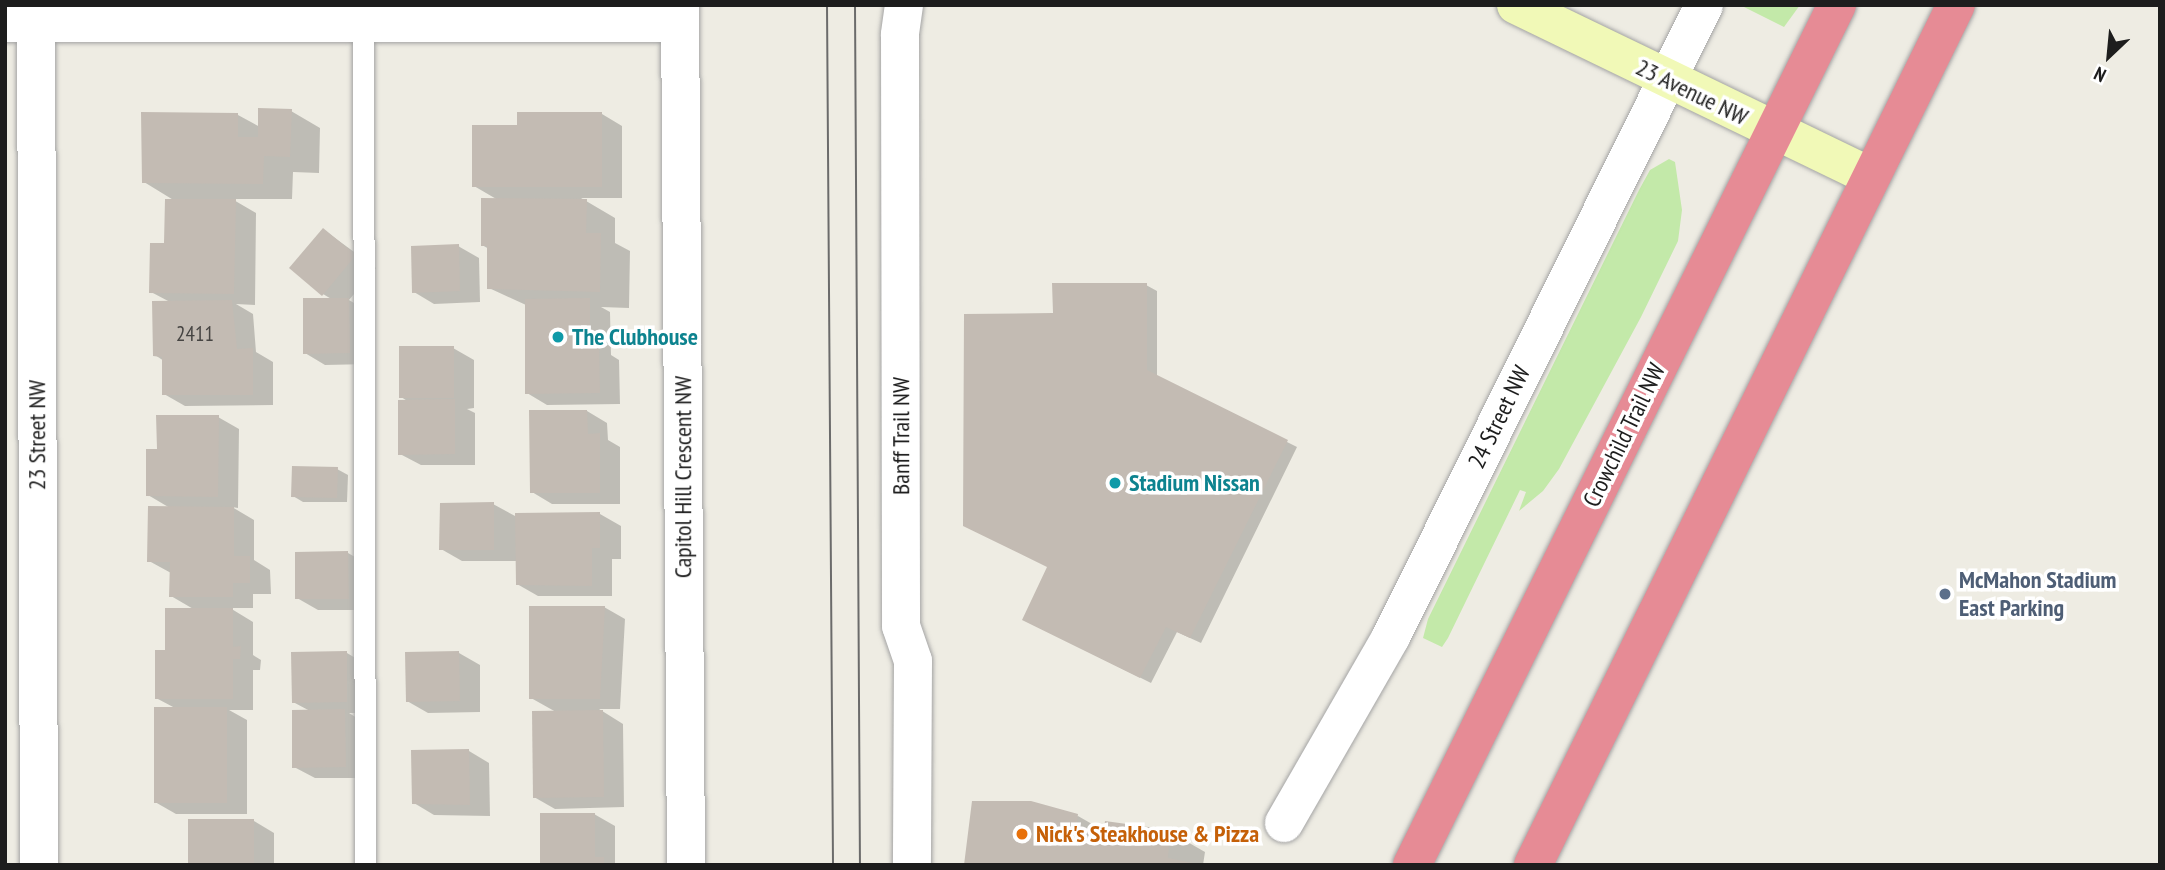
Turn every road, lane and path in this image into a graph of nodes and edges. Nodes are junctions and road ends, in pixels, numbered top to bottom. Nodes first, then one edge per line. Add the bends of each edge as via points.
1 (904, 5) edge
2 (1516, 5) edge
3 (1704, 5) edge
4 (1837, 5) edge
5 (1956, 5) edge
6 (363, 14) edge
7 (680, 14) edge
8 (25, 17) edge
9 (1665, 80) junction
10 (1773, 132) junction
11 (1870, 176) junction
12 (1284, 823) dead end
13 (1534, 864) edge
14 (39, 865) edge
15 (365, 865) edge
16 (686, 865) edge
17 (912, 865) edge
18 (1412, 865) edge

1 - 17 street, Banff Trail NW via 900,36 901,626 913,661
2 - 9 street, 23 Avenue NW
3 - 9 street, 24 Street NW
4 - 10 highway, Crowchild Trail NW
5 - 11 highway
6 - 7 street
6 - 8 street
6 - 15 lane
7 - 16 street, Capitol Hill Crescent NW
8 - 14 street, 23 Street NW
9 - 10 street, 23 Avenue NW
9 - 12 street, 24 Street NW via 1391,637
10 - 11 street, 23 Avenue NW
10 - 18 highway, Crowchild Trail NW
11 - 13 highway

